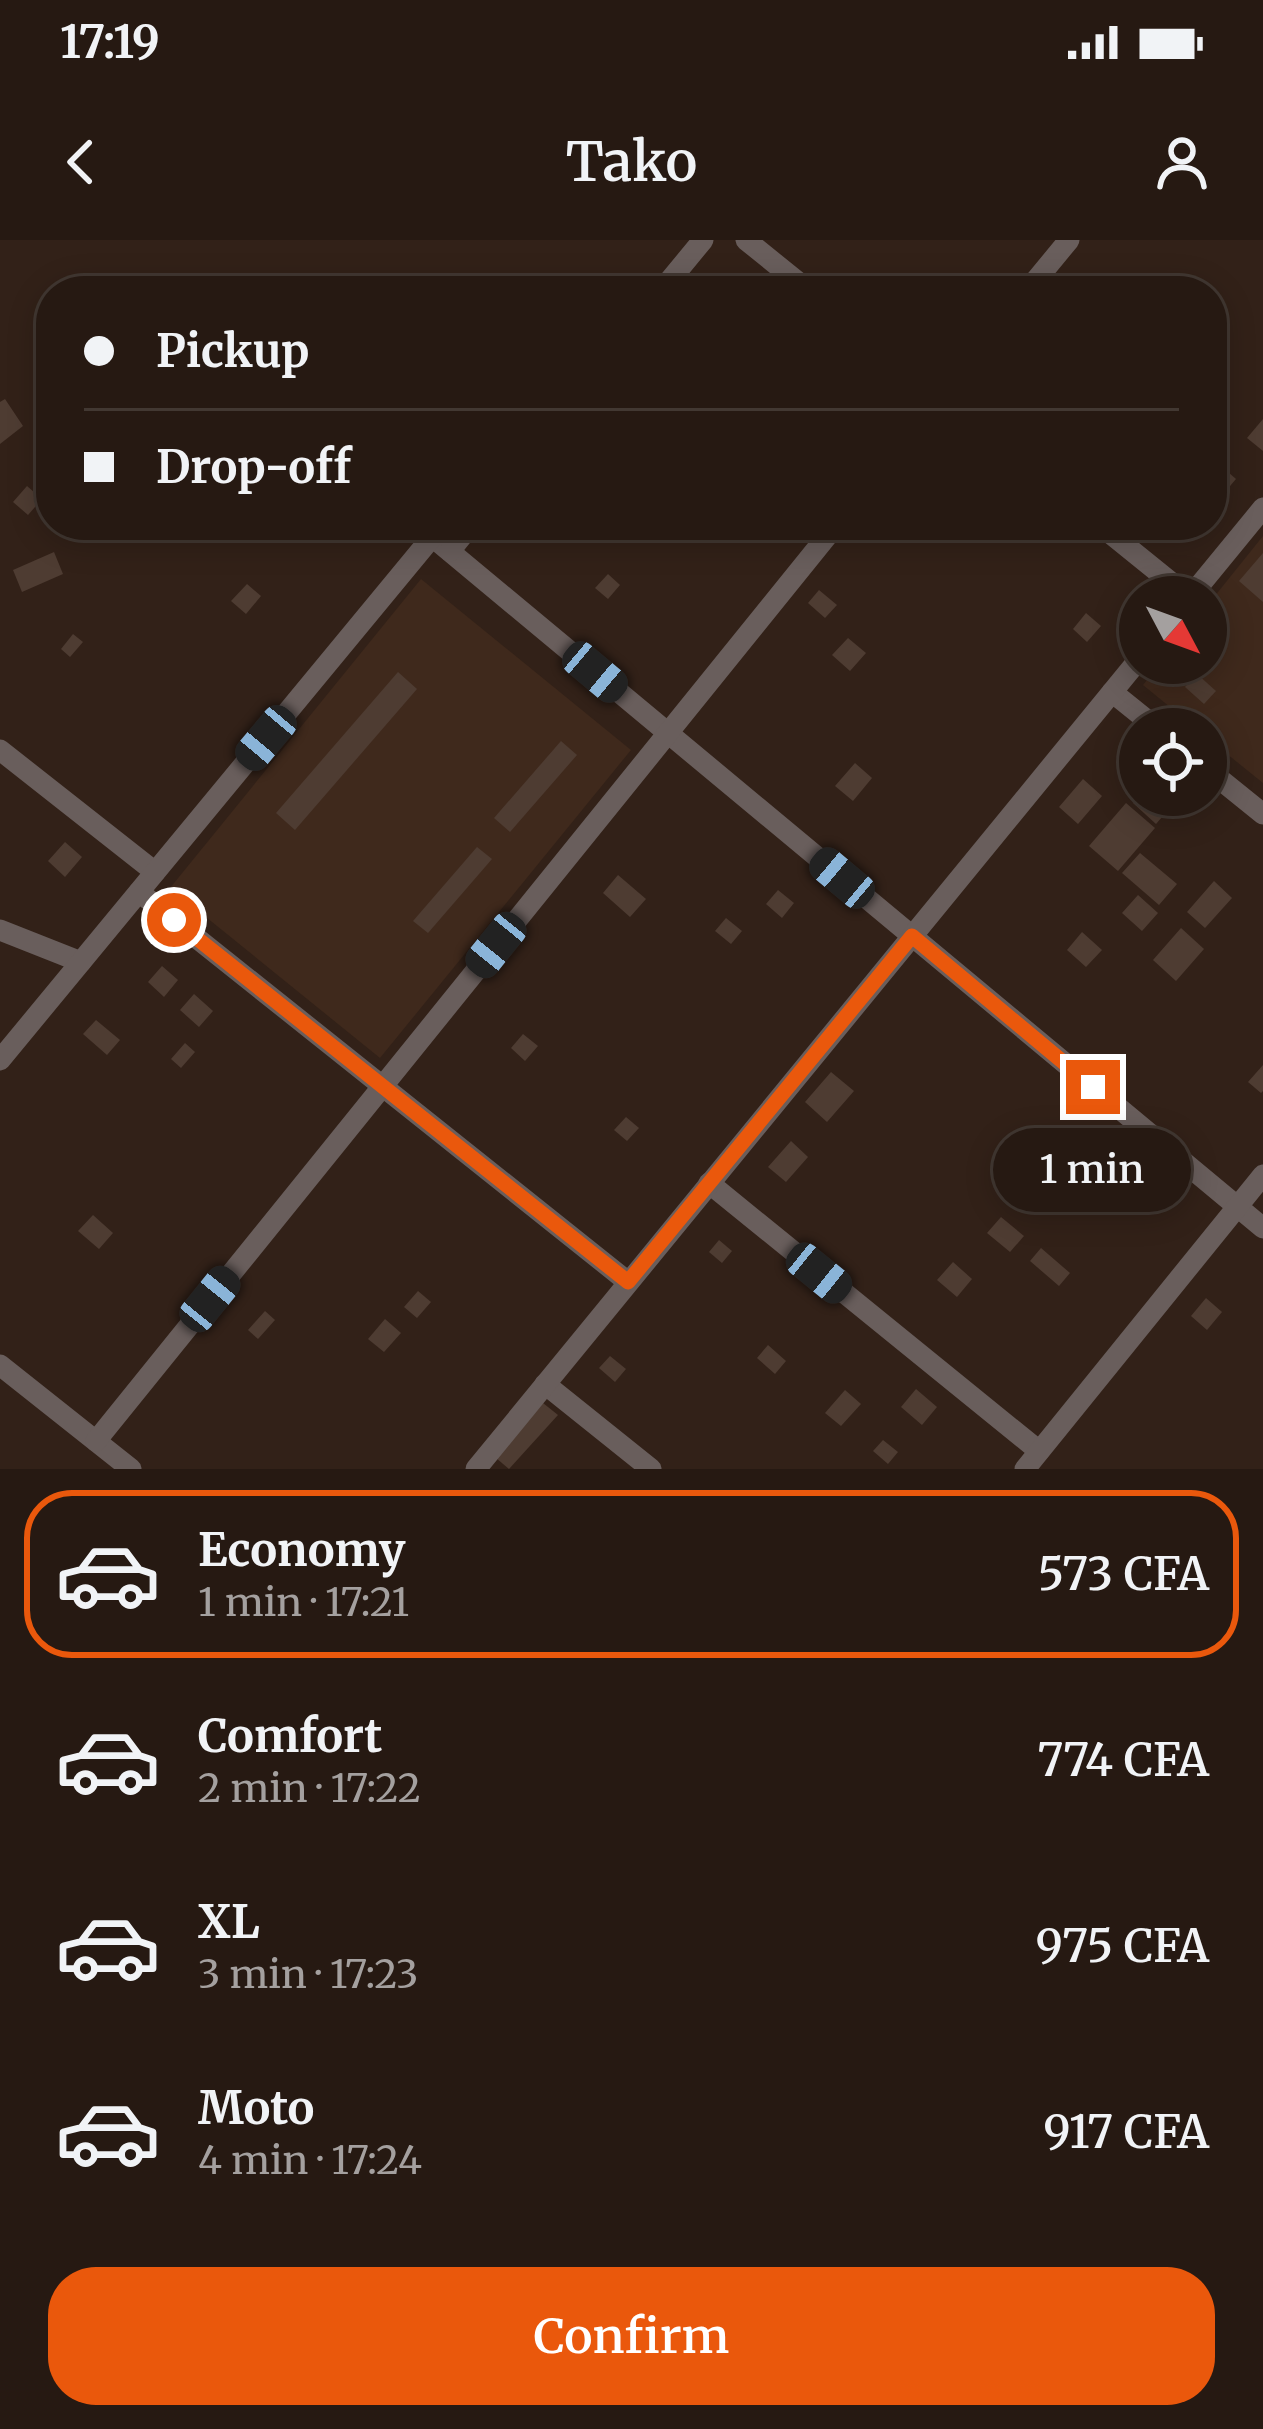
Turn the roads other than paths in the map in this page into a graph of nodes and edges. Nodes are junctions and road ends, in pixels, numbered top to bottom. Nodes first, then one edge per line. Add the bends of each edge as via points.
1 (703, 240) edge
2 (746, 240) edge
3 (1069, 240) edge
4 (673, 276) edge
5 (790, 276) edge
6 (1039, 276) edge
7 (1263, 508) edge
8 (431, 540) edge
9 (435, 540) edge
10 (824, 540) edge
11 (1119, 540) edge
12 (1164, 576) edge
13 (1207, 576) edge
14 (1119, 684) edge
15 (1112, 692) junction
16 (1132, 708) edge
17 (668, 733) junction
18 (0, 750) edge
19 (1227, 785) edge
20 (1263, 814) edge
21 (155, 872) junction
22 (139, 892) junction
23 (0, 930) edge
24 (912, 936) junction
25 (81, 962) junction
26 (0, 1060) edge
27 (382, 1086) junction
28 (1263, 1175) edge
29 (709, 1184) junction
30 (1238, 1207) junction
31 (1263, 1228) edge
32 (628, 1282) junction
33 (0, 1365) edge
34 (545, 1384) junction
35 (96, 1441) junction
36 (1032, 1460) edge
37 (131, 1469) edge
38 (476, 1469) edge
39 (651, 1469) edge

1 - 4 street
2 - 5 street
3 - 6 street
7 - 13 street
8 - 21 street
9 - 17 street
10 - 17 street
11 - 12 street
14 - 15 street
15 - 16 street
15 - 24 street
17 - 24 street
17 - 27 street
18 - 21 street
19 - 20 street
21 - 22 street
22 - 25 street
22 - 27 street
23 - 25 street
24 - 29 street
24 - 30 street
25 - 26 street
27 - 32 street
27 - 35 street
28 - 30 street
29 - 32 street
29 - 36 street
30 - 31 street
30 - 36 street
32 - 34 street
33 - 35 street
34 - 38 street
34 - 39 street
35 - 37 street

